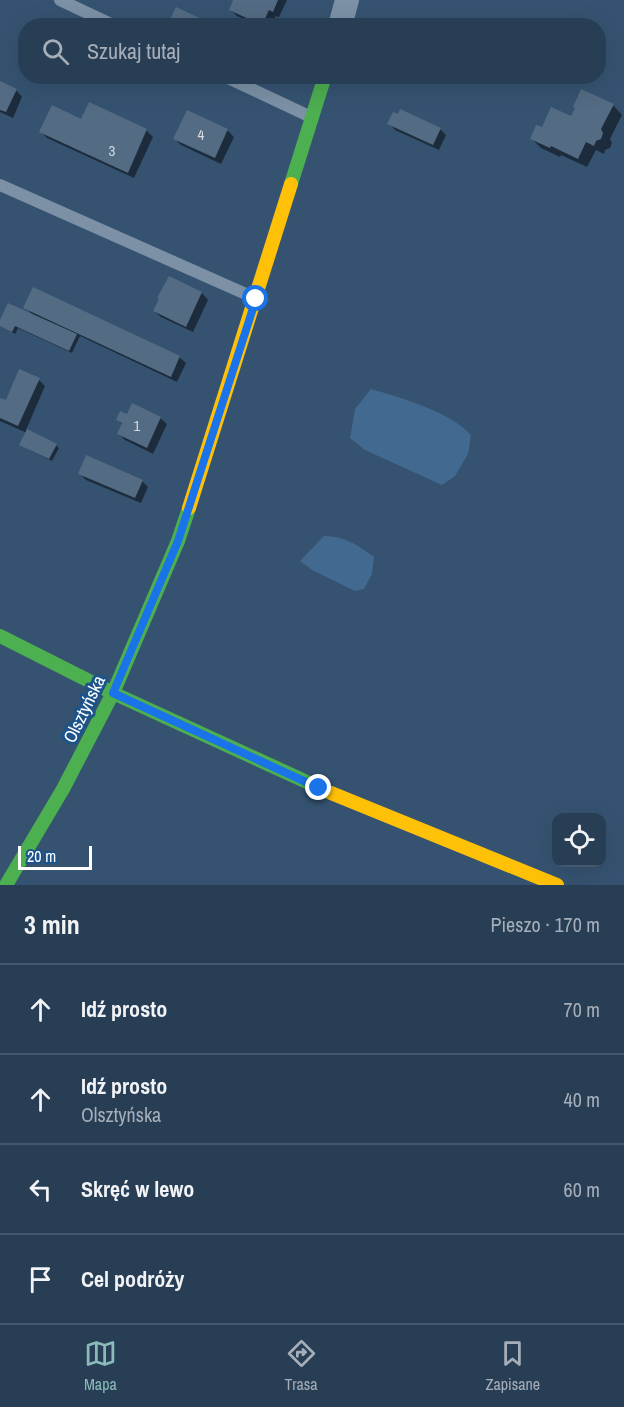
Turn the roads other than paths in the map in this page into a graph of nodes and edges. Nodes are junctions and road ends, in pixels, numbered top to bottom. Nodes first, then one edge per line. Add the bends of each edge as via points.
1 (60, 0) edge
2 (347, 0) edge
3 (98, 18) edge
4 (342, 18) edge
5 (241, 84) edge
6 (322, 84) edge
7 (312, 117) junction
8 (0, 185) edge
9 (256, 299) junction
10 (0, 636) edge
11 (113, 693) junction
12 (6, 885) edge
13 (557, 885) edge

1 - 3 lane
2 - 4 street
5 - 7 lane
6 - 7 street, Olsztyńska
7 - 9 street, Olsztyńska
8 - 9 lane
9 - 11 street, Olsztyńska via 178,541
10 - 11 street
11 - 12 street, Olsztyńska via 63,789
11 - 13 street via 319,788

